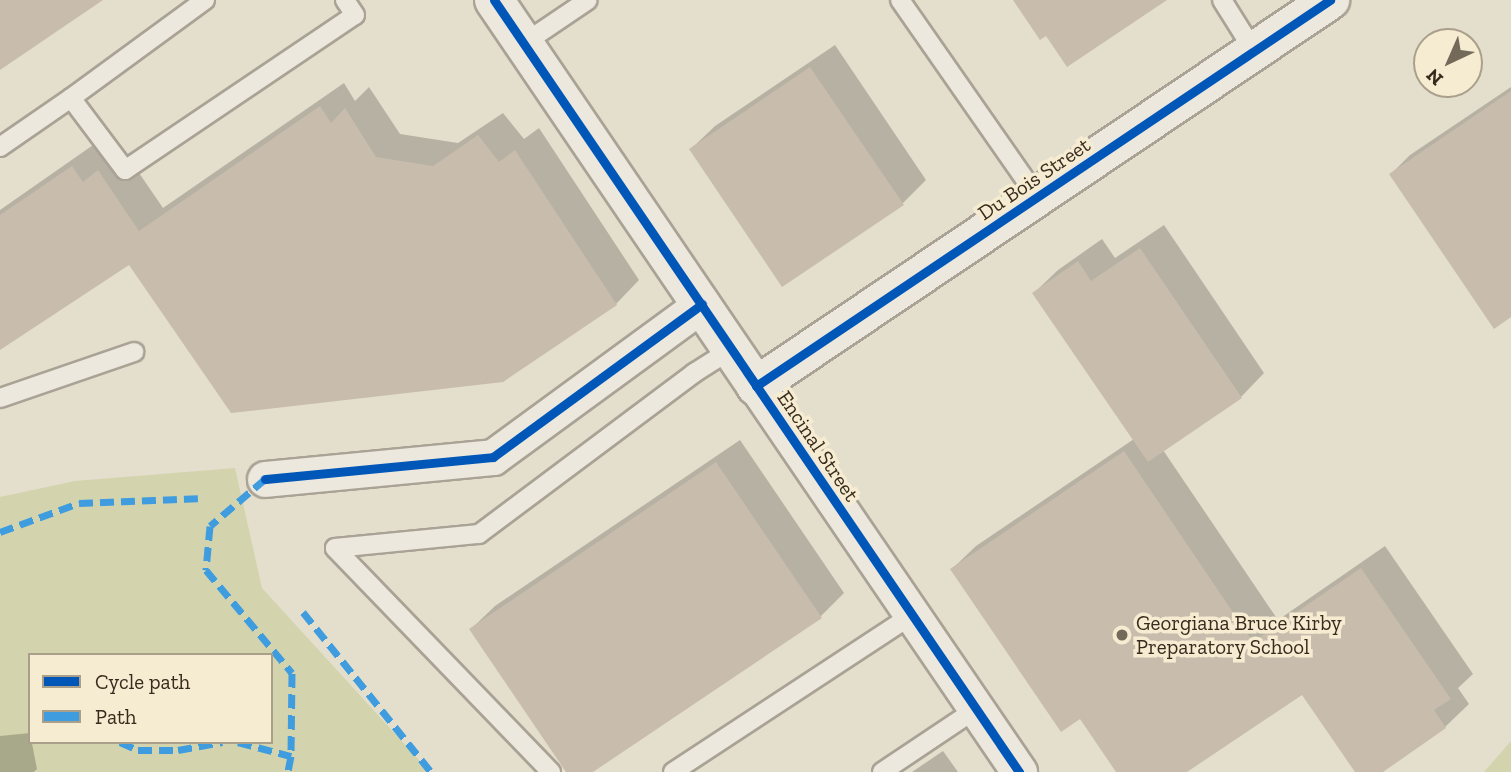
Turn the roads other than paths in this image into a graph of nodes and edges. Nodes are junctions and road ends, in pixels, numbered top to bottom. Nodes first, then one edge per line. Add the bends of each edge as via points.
1 (205, 0) edge
2 (345, 0) edge
3 (494, 0) edge
4 (588, 0) edge
5 (900, 0) edge
6 (1222, 0) edge
7 (1330, 0) edge
8 (523, 44) junction
9 (1254, 51) junction
10 (71, 98) junction
11 (0, 146) edge
12 (1038, 198) junction
13 (702, 304) junction
14 (732, 349) junction
15 (134, 352) dead end
16 (756, 386) junction
17 (0, 398) edge
18 (265, 479) dead end
19 (912, 615) junction
20 (976, 709) junction
21 (551, 772) edge
22 (673, 772) edge
23 (883, 772) edge
24 (1019, 772) edge

1 - 10 lane
2 - 10 lane via 355,15 125,170
3 - 8 street, Encinal Street
4 - 8 lane
5 - 12 lane
6 - 9 lane
7 - 9 street, Du Bois Street
8 - 13 street, Encinal Street
9 - 12 street, Du Bois Street
10 - 11 lane
12 - 16 street, Du Bois Street
13 - 14 street, Encinal Street
13 - 18 street via 494,457
14 - 16 street, Encinal Street
14 - 21 lane via 479,534 335,548
15 - 17 lane
16 - 19 street, Encinal Street
19 - 20 street, Encinal Street
19 - 22 lane
20 - 23 lane
20 - 24 street, Encinal Street

